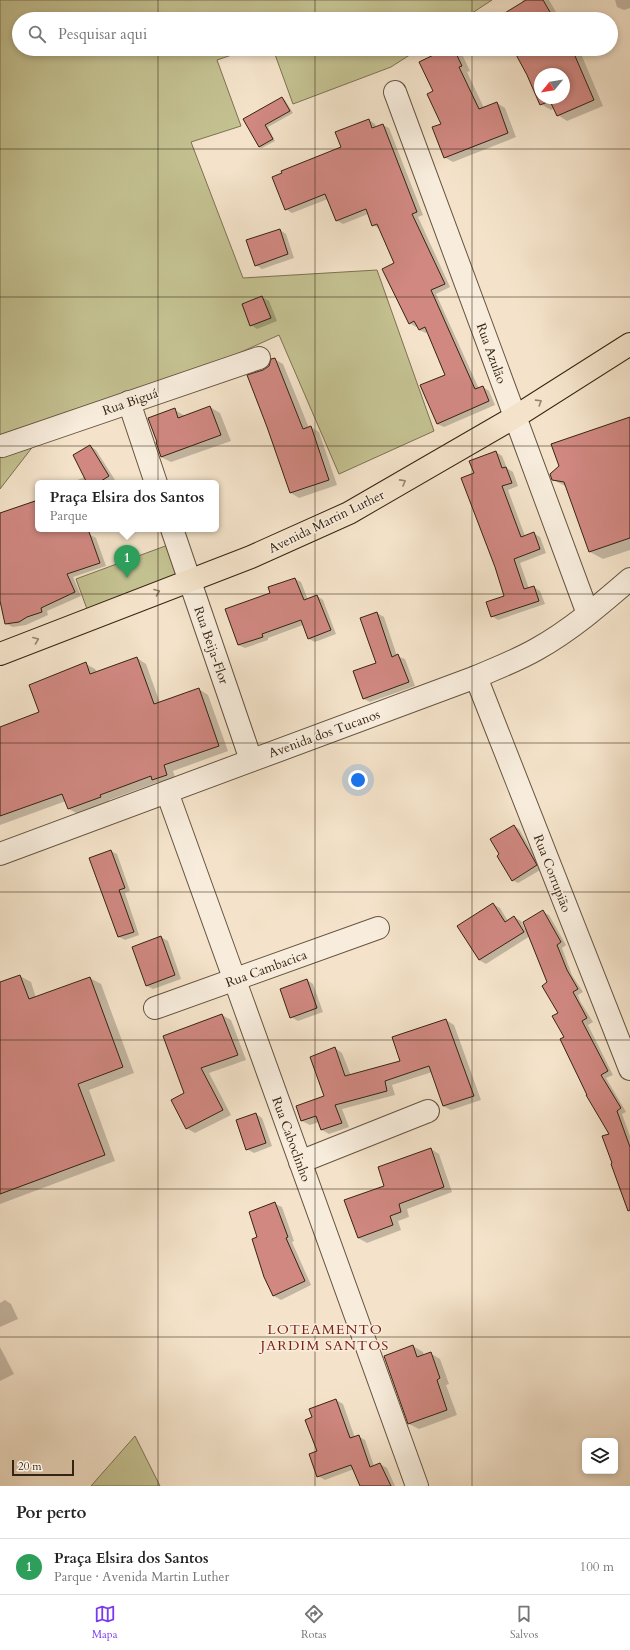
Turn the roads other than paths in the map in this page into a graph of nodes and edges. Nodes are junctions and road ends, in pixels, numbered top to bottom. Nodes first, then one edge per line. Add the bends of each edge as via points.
1 (395, 92) dead end
2 (630, 344) edge
3 (259, 358) dead end
4 (129, 402) junction
5 (515, 417) junction
6 (2, 446) dead end
7 (155, 480) edge
8 (173, 532) edge
9 (630, 579) edge
10 (190, 580) junction
11 (588, 614) junction
12 (0, 654) edge
13 (476, 677) junction
14 (252, 760) junction
15 (167, 792) junction
16 (0, 854) edge
17 (378, 928) dead end
18 (235, 980) junction
19 (155, 1008) dead end
20 (630, 1069) edge
21 (428, 1111) dead end
22 (300, 1162) junction
23 (416, 1486) edge

1 - 5 street, Rua Azulão
5 -> 2 main road, Avenida Martin Luther
3 - 4 street, Rua Biguá
4 - 6 street, Rua Biguá
4 - 7 street
10 -> 5 main road, Avenida Martin Luther via 251,557 349,513
5 - 11 street, Rua Azulão
8 - 10 street, Rua Beija-Flor
9 - 11 street, Avenida dos Tucanos
12 -> 10 main road, Avenida Martin Luther
10 - 14 street, Rua Beija-Flor
11 - 13 street, Avenida dos Tucanos via 538,649
13 - 14 street, Avenida dos Tucanos
13 - 20 street, Rua Corrupião
14 - 15 street, Avenida dos Tucanos
15 - 16 street, Avenida dos Tucanos
15 - 18 street, Rua Caboclinho
17 - 18 street, Rua Cambacica
18 - 19 street, Rua Cambacica
18 - 22 street, Rua Caboclinho
21 - 22 street
22 - 23 street, Rua Caboclinho

